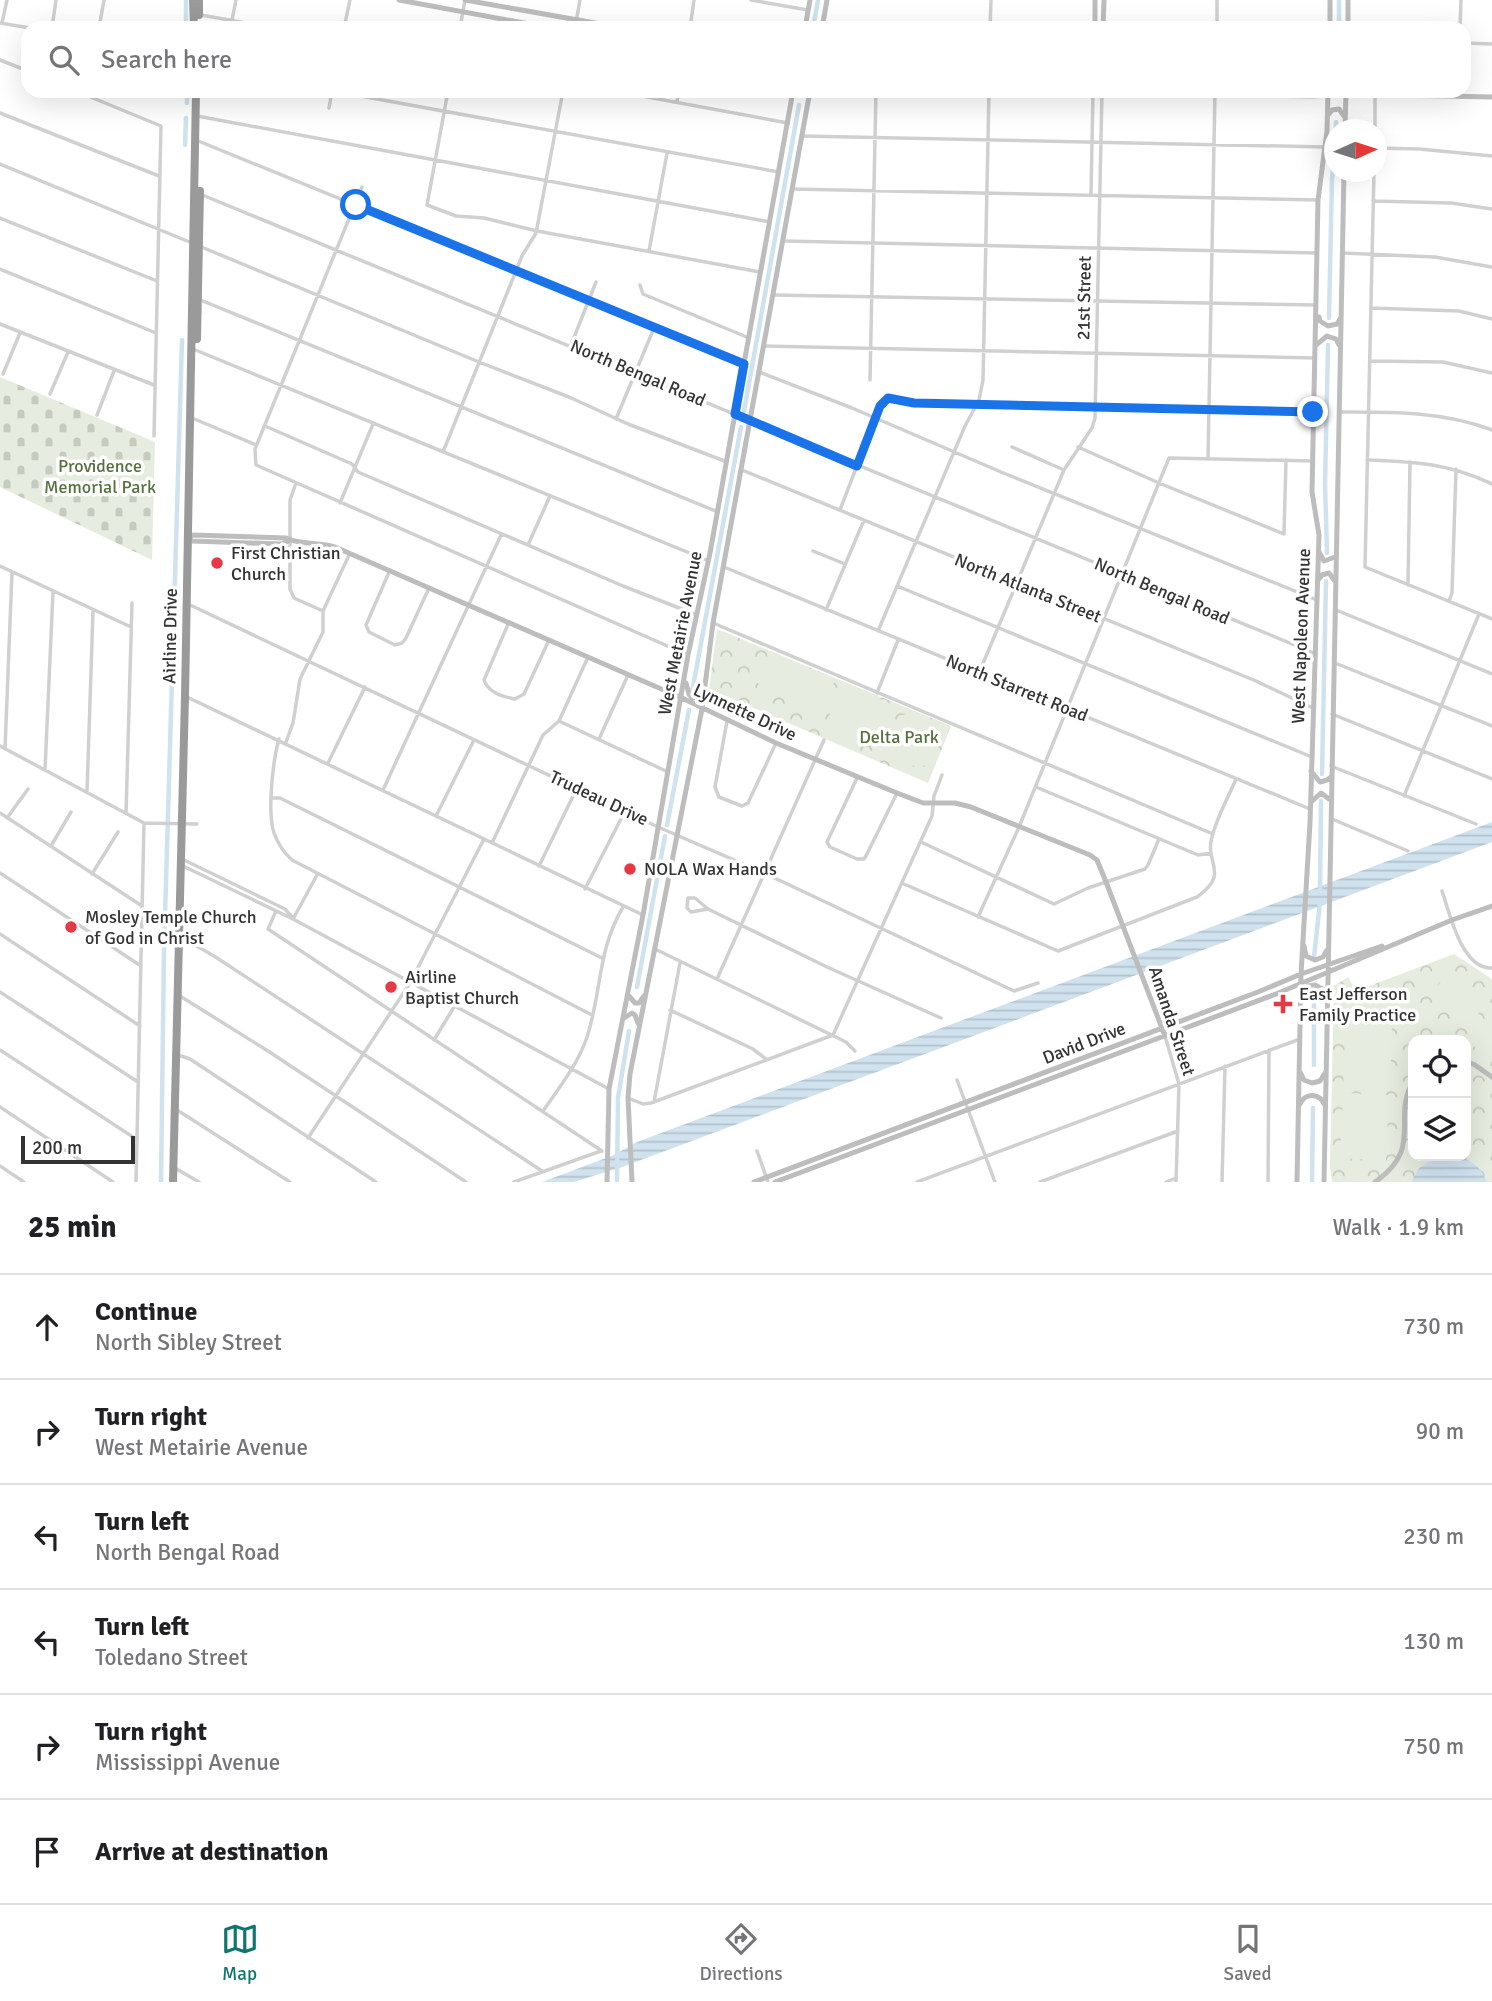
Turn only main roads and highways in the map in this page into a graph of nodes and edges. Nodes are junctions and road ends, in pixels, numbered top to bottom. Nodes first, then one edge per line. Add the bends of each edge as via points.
1 (193, 0) edge
2 (199, 0) edge
3 (399, 0) edge
4 (465, 0) edge
5 (810, 0) edge
6 (827, 0) edge
7 (1095, 0) edge
8 (1104, 0) edge
9 (1330, 0) edge
10 (1348, 0) edge
11 (196, 15) junction
12 (196, 21) edge
13 (512, 21) edge
14 (582, 21) edge
15 (806, 21) edge
16 (823, 21) edge
17 (1095, 21) edge
18 (1103, 21) edge
19 (1330, 21) edge
20 (1348, 21) edge
21 (1471, 95) edge
22 (1492, 97) edge
23 (198, 98) edge
24 (793, 98) edge
25 (809, 98) edge
26 (1330, 98) edge
27 (1346, 98) edge
28 (1328, 115) junction
29 (1344, 119) edge
30 (1345, 119) edge
31 (1344, 182) edge
32 (1317, 308) junction
33 (1341, 317) junction
34 (1316, 345) junction
35 (1341, 352) junction
36 (733, 428) junction
37 (748, 435) junction
38 (191, 538) junction
39 (1318, 550) junction
40 (1335, 557) junction
41 (1317, 583) junction
42 (1335, 583) junction
43 (685, 673) junction
44 (705, 683) junction
45 (682, 698) junction
46 (702, 709) junction
47 (1311, 771) junction
48 (1331, 776) junction
49 (1331, 802) junction
50 (1310, 806) junction
51 (1492, 906) edge
52 (1424, 931) junction
53 (1302, 939) junction
54 (1328, 946) junction
55 (1134, 954) joint
56 (1328, 964) junction
57 (1329, 972) junction
58 (1301, 974) junction
59 (1301, 983) junction
60 (629, 989) junction
61 (645, 995) junction
62 (180, 996) junction
63 (1328, 996) junction
64 (1301, 1000) junction
65 (623, 1020) junction
66 (1163, 1028) junction
67 (639, 1029) junction
68 (1164, 1036) junction
69 (1471, 1063) edge
70 (1062, 1065) junction
71 (1326, 1068) junction
72 (1299, 1069) junction
73 (1065, 1073) junction
74 (1492, 1077) edge
75 (1408, 1094) edge
76 (967, 1106) junction
77 (177, 1110) junction
78 (1298, 1111) junction
79 (1326, 1111) junction
80 (767, 1180) edge
81 (175, 1182) edge
82 (607, 1182) edge
83 (632, 1182) edge
84 (754, 1182) edge
85 (775, 1182) edge
86 (1297, 1182) edge
87 (1324, 1182) edge
88 (1375, 1182) edge

1 - 11 highway
2 - 11 highway
3 - 13 main road
4 - 14 main road
5 - 15 main road
6 - 16 main road
7 - 17 main road
8 - 18 main road
9 - 19 main road
10 - 20 main road
11 - 12 highway
21 - 22 main road
23 - 38 highway, Airline Drive
24 - 36 main road, West Metairie Avenue
25 - 37 main road, West Metairie Avenue
26 - 28 main road, West Napoleon Avenue
27 - 30 main road
28 - 29 main road via 1339,109
28 - 32 main road, West Napoleon Avenue via 1318,200
31 - 33 main road, West Napoleon Avenue
32 - 33 main road via 1320,321 1328,326
32 - 34 main road, West Napoleon Avenue
33 - 35 main road, West Napoleon Avenue
34 - 35 main road via 1332,337
34 - 39 main road, West Napoleon Avenue via 1312,492
35 - 40 main road, West Napoleon Avenue
36 - 37 main road via 743,423
36 - 43 main road, West Metairie Avenue
37 - 44 main road, West Metairie Avenue
38 - 45 main road, Lynnette Drive via 282,544 290,540 350,553
38 - 62 highway, Airline Drive via 180,824
39 - 40 main road via 1324,561
39 - 41 main road, West Napoleon Avenue
40 - 42 main road, West Napoleon Avenue
41 - 42 main road via 1325,572
41 - 47 main road, West Napoleon Avenue
42 - 48 main road, West Napoleon Avenue
43 - 44 main road via 692,698 699,697
43 - 45 main road, West Metairie Avenue
44 - 46 main road, West Metairie Avenue
45 - 46 main road, Lynnette Drive
45 - 60 main road, West Metairie Avenue
46 - 55 main road, Lynnette Drive via 923,803 971,807 1090,855 1107,881
46 - 61 main road, West Metairie Avenue
47 - 48 main road via 1320,782
47 - 50 main road, West Napoleon Avenue
48 - 49 main road, West Napoleon Avenue
49 - 50 main road via 1321,793
49 - 54 main road, West Napoleon Avenue
50 - 53 main road, West Napoleon Avenue
51 - 52 main road, David Drive
52 - 56 main road, David Drive
52 - 57 main road, David Drive
53 - 54 main road via 1311,959 1323,957
53 - 58 main road, West Napoleon Avenue
54 - 56 main road, West Napoleon Avenue
55 - 66 main road, Amanda Street
56 - 57 main road, West Napoleon Avenue
56 - 58 main road, David Drive
57 - 59 main road, David Drive
57 - 63 main road, West Napoleon Avenue
58 - 59 main road, West Napoleon Avenue
58 - 66 main road, David Drive
59 - 64 main road, West Napoleon Avenue
59 - 68 main road, David Drive
60 - 61 main road via 635,1003
60 - 65 main road, West Metairie Avenue
61 - 67 main road, West Metairie Avenue
62 - 77 highway, Airline Drive
62 - 77 highway, Airline Drive
63 - 64 main road via 1315,985 1304,990
63 - 71 main road, West Napoleon Avenue
64 - 72 main road, West Napoleon Avenue
65 - 67 main road via 635,1015
65 - 82 main road, West Metairie Avenue via 609,1088
66 - 68 main road, Amanda Street
66 - 70 main road, David Drive
67 - 83 main road, West Metairie Avenue via 628,1098
68 - 73 main road, David Drive
69 - 74 main road
70 - 73 main road
70 - 76 main road, David Drive
71 - 72 main road via 1320,1081 1312,1083 1304,1080
71 - 79 main road, West Napoleon Avenue
72 - 78 main road, West Napoleon Avenue
73 - 76 main road, David Drive
75 - 88 main road via 1401,1152
76 - 80 main road, David Drive
76 - 85 main road, David Drive
77 - 81 highway, Airline Drive
78 - 79 main road via 1311,1095 1321,1098
78 - 86 main road, West Napoleon Avenue
79 - 87 main road, West Napoleon Avenue
80 - 84 main road, David Drive

